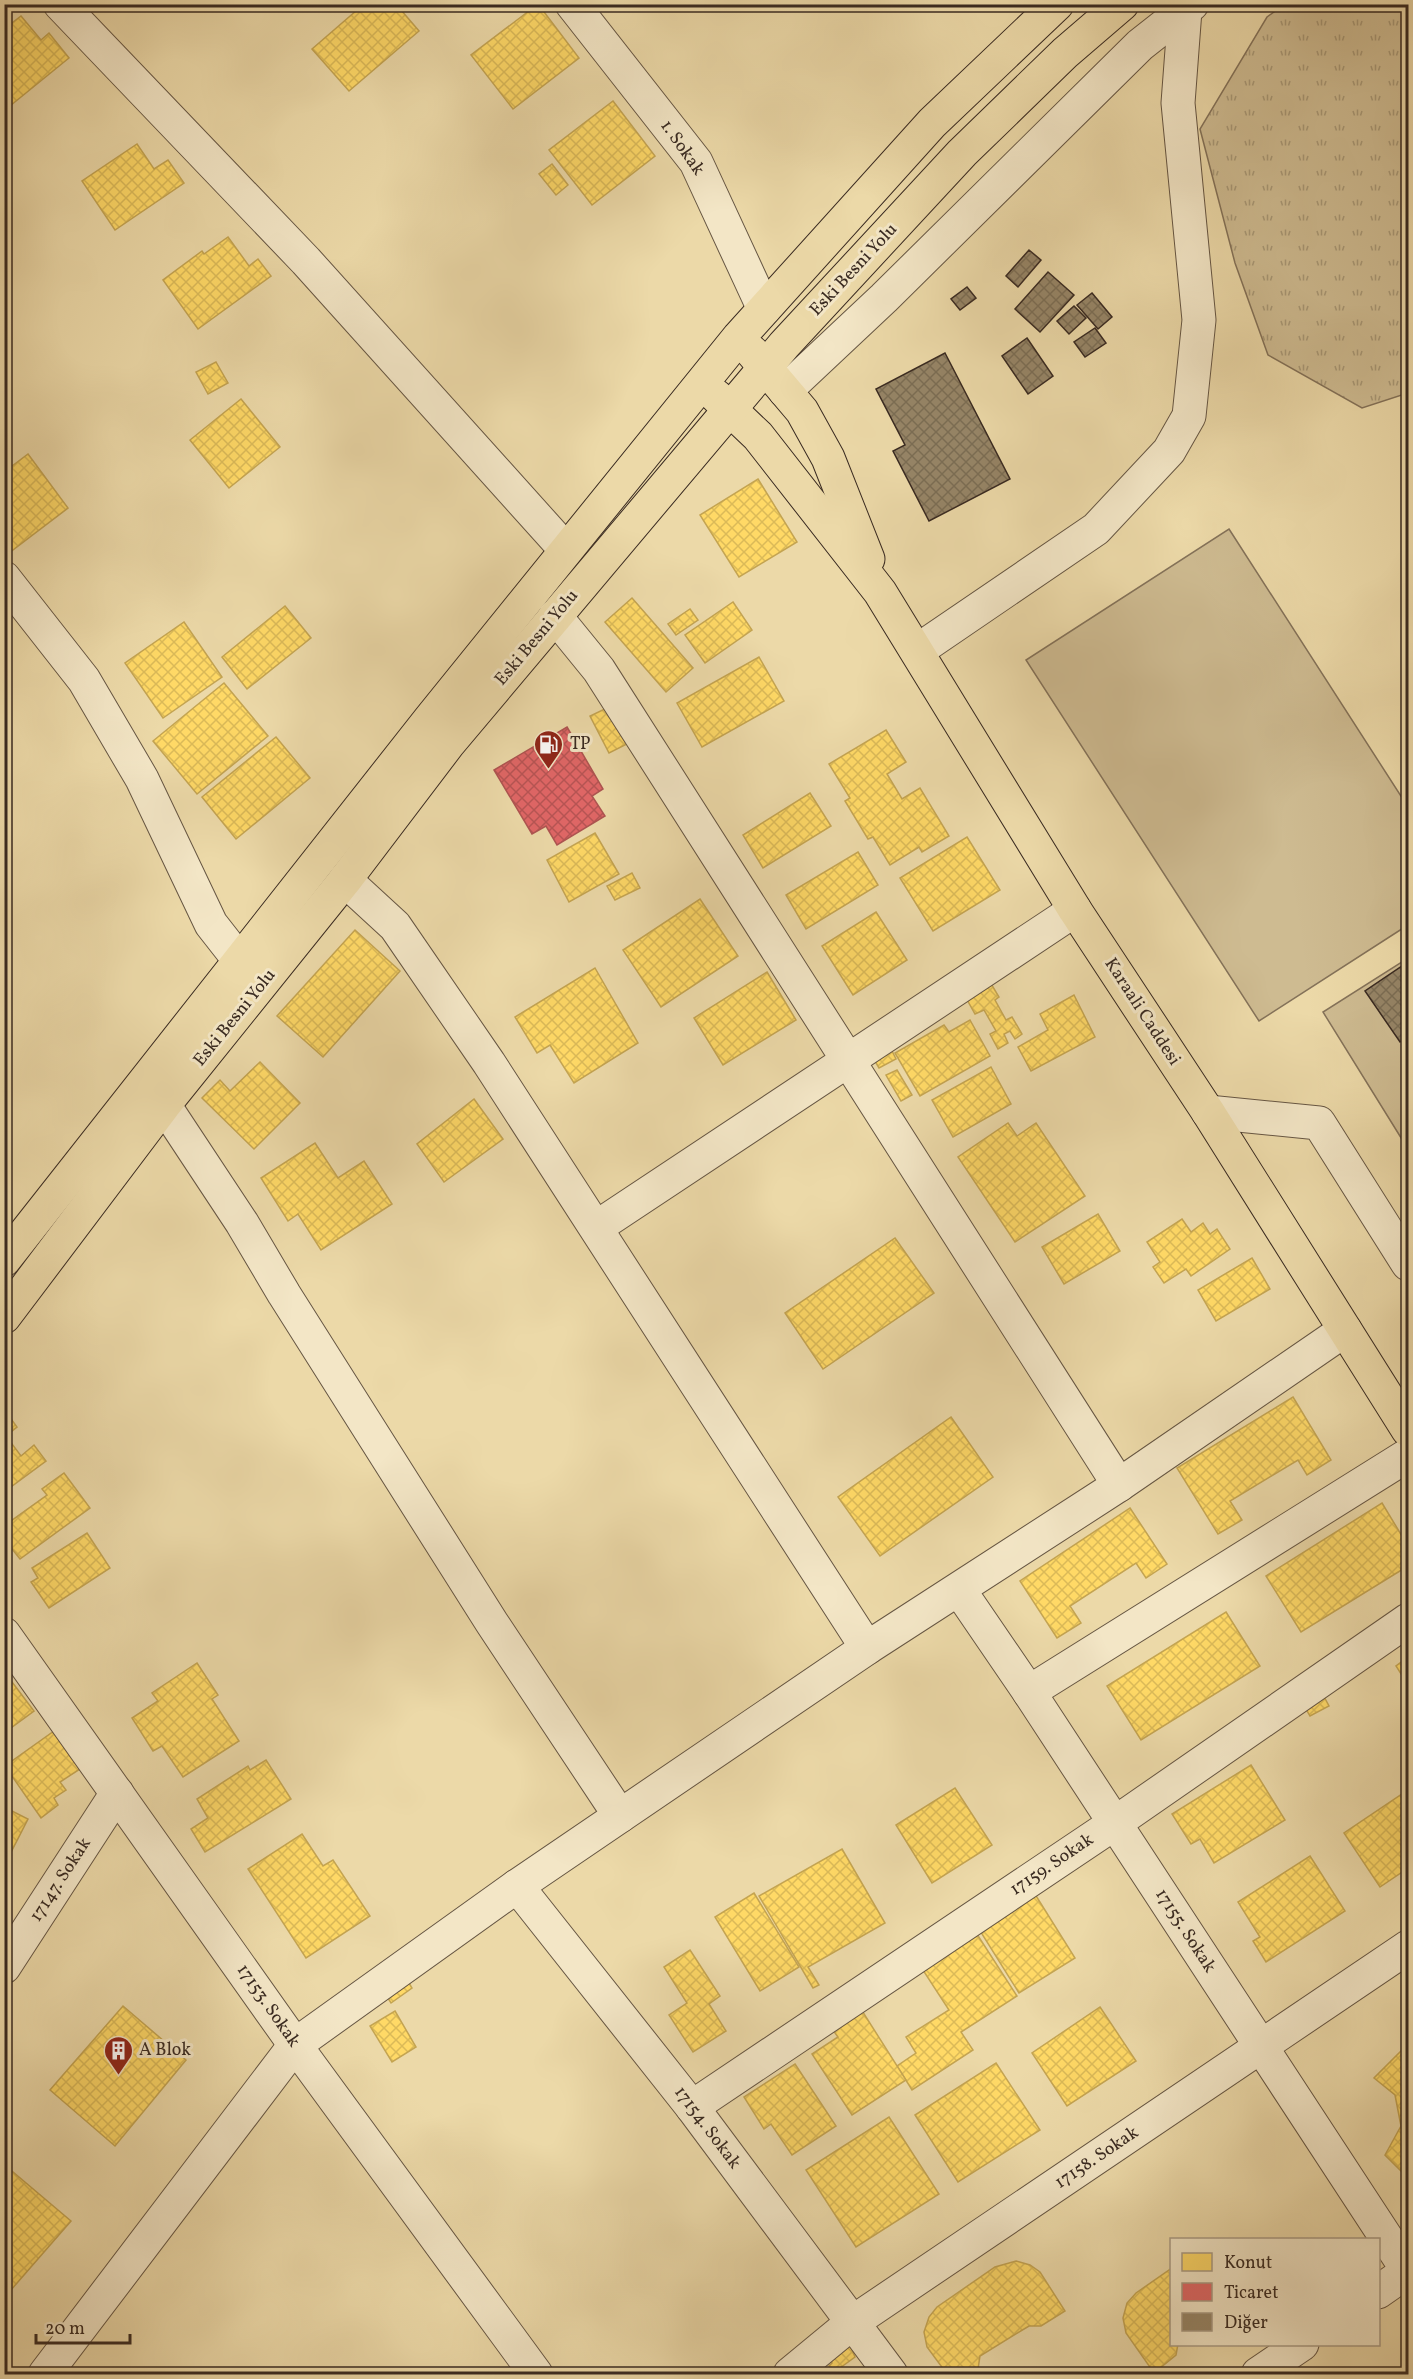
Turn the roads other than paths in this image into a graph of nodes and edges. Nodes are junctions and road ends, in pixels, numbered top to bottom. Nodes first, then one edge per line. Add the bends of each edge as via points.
1 (60, 4) edge
2 (572, 4) edge
3 (1057, 4) edge
4 (1122, 4) edge
5 (1188, 7) edge
6 (764, 309) junction
7 (739, 337) junction
8 (776, 379) junction
9 (702, 383) junction
10 (731, 411) junction
11 (566, 550) junction
12 (4, 578) edge
13 (880, 592) junction
14 (555, 616) junction
15 (917, 651) junction
16 (345, 880) junction
17 (1075, 910) junction
18 (240, 961) junction
19 (847, 1062) junction
20 (165, 1105) junction
21 (1208, 1112) junction
22 (597, 1227) junction
23 (4, 1260) edge
24 (1408, 1264) edge
25 (4, 1317) edge
26 (1345, 1330) junction
27 (1408, 1430) edge
28 (1408, 1455) edge
29 (1119, 1485) junction
30 (960, 1591) junction
31 (1408, 1620) edge
32 (4, 1634) edge
33 (867, 1648) junction
34 (1029, 1692) junction
35 (117, 1793) junction
36 (620, 1816) junction
37 (1115, 1823) junction
38 (517, 1886) junction
39 (1408, 1947) edge
40 (4, 1967) edge
41 (296, 2045) junction
42 (1260, 2048) junction
43 (692, 2107) junction
44 (1408, 2271) edge
45 (1380, 2291) edge
46 (853, 2322) junction
47 (1299, 2346) edge
48 (45, 2374) edge
49 (536, 2374) edge
50 (790, 2374) edge
51 (891, 2374) edge
52 (1258, 2374) edge

1 - 11 street via 306,261
2 - 6 street, 1. Sokak via 696,162
3 - 6 main road, Eski Besni Yolu via 932,123
4 - 8 main road, Eski Besni Yolu via 962,153
5 - 8 street via 1140,45 884,298
5 - 15 street via 1178,103 1199,320 1189,416 1169,451 1096,529
6 - 7 main road, Eski Besni Yolu
7 - 8 main road
7 - 9 main road, Eski Besni Yolu
8 - 10 main road, Eski Besni Yolu
8 - 13 main road via 802,411 828,458
9 - 10 main road
9 - 11 main road, Eski Besni Yolu
10 - 13 main road via 758,436
10 - 14 main road, Eski Besni Yolu
11 - 18 main road, Eski Besni Yolu
12 - 18 street via 84,680 142,779 211,924
13 - 15 main road, Karaali Caddesi
14 - 16 main road, Eski Besni Yolu via 449,743
14 - 19 street via 599,670
15 - 17 main road, Karaali Caddesi
16 - 20 main road, Eski Besni Yolu
16 - 22 street via 395,926
17 - 19 street
17 - 21 main road, Karaali Caddesi
18 - 23 main road, Eski Besni Yolu
19 - 22 street
19 - 29 street
20 - 25 main road, Eski Besni Yolu
20 - 36 street via 492,1623
21 - 24 street via 1319,1123
21 - 26 main road, Karaali Caddesi
22 - 33 street
26 - 27 main road, Karaali Caddesi
26 - 29 street
28 - 34 street
29 - 30 street
30 - 33 street
30 - 34 street, 17155. Sokak
31 - 37 street, 17159. Sokak
32 - 35 street, 17153. Sokak
33 - 36 street
34 - 37 street, 17155. Sokak
35 - 40 street, 17147. Sokak
35 - 41 street, 17153. Sokak
36 - 38 street
37 - 42 street, 17155. Sokak
37 - 43 street, 17159. Sokak
38 - 41 street
38 - 43 street, 17154. Sokak
39 - 42 street, 17158. Sokak
41 - 48 street
41 - 49 street, 17153. Sokak
42 - 44 street, 17155. Sokak
42 - 46 street, 17158. Sokak
43 - 46 street, 17154. Sokak
44 - 45 street
46 - 50 street, 17158. Sokak
46 - 51 street, 17154. Sokak
47 - 52 street

